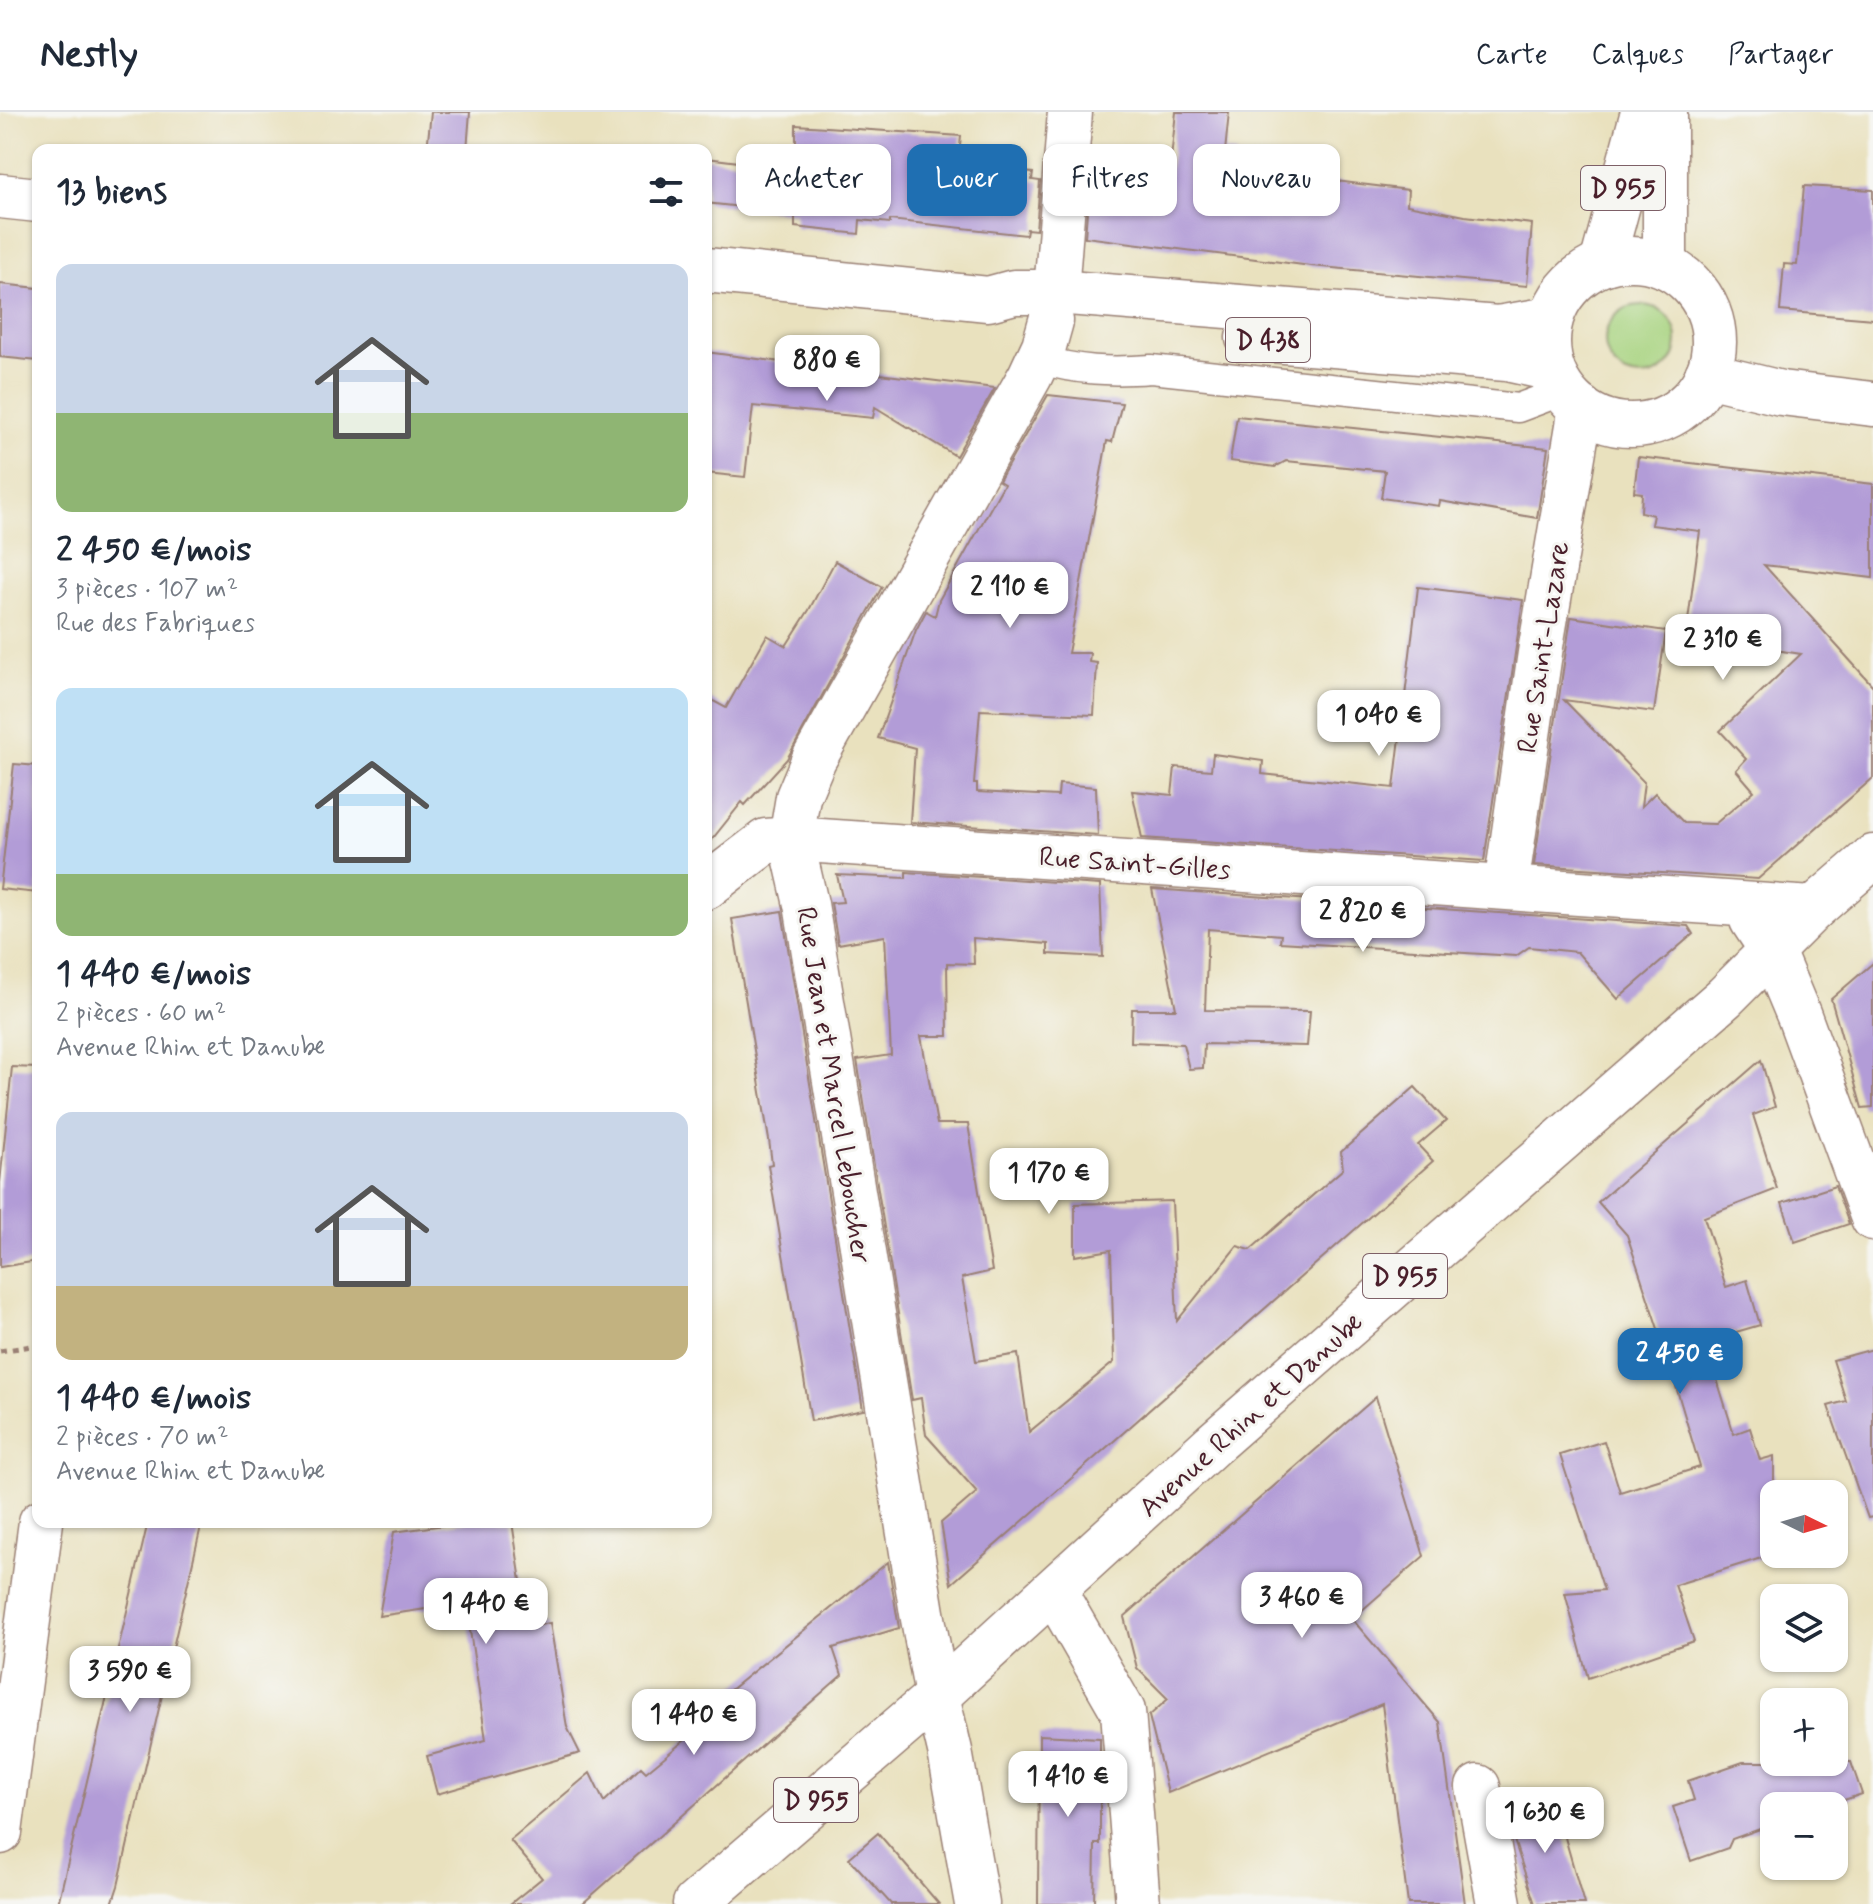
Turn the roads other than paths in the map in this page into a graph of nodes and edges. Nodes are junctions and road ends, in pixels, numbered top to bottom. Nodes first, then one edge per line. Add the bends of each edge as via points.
1 (1070, 112) edge
2 (1643, 112) edge
3 (1665, 112) edge
4 (0, 196) edge
5 (32, 199) edge
6 (1602, 264) junction
7 (1665, 266) junction
8 (712, 271) edge
9 (1550, 319) junction
10 (1048, 324) junction
11 (1707, 375) junction
12 (1565, 389) junction
13 (1873, 404) edge
14 (791, 839) junction
15 (1873, 857) edge
16 (712, 882) edge
17 (1506, 887) junction
18 (1742, 904) junction
19 (1813, 909) junction
20 (1771, 949) junction
21 (1873, 1218) edge
22 (40, 1528) edge
23 (1054, 1591) junction
24 (937, 1696) junction
25 (1478, 1787) dead end
26 (0, 1832) edge
27 (695, 1904) edge
28 (977, 1904) edge
29 (1138, 1904) edge
30 (1499, 1904) edge

1 - 10 street
2 - 6 street, D 955
3 - 7 street, D 955
4 - 5 street
6 - 7 street via 1622,259
6 - 9 street via 1579,277
7 - 11 street via 1698,293 1708,312 1713,354
8 - 10 street, D 438 via 988,299 1011,316
9 - 10 street, D 438 via 1498,328
9 - 12 street via 1548,345
10 - 12 street, D 438 via 1507,359
10 - 14 street, Rue Jean et Marcel Leboucher via 814,759 798,797
11 - 12 street via 1675,412 1627,425 1602,420
11 - 13 street via 1781,393
12 - 17 street, Rue Saint-Lazare via 1541,646
14 - 16 street via 766,841
14 - 17 street, Rue Saint-Gilles
14 - 24 street, Rue Jean et Marcel Leboucher
15 - 19 street, Avenue Rhin et Danube / D 955
17 - 18 street, Rue Saint-Gilles
18 - 19 street, Rue Saint-Gilles
18 - 20 street
19 - 20 street, Avenue Rhin et Danube / D 955
20 - 21 street
20 - 23 street, Avenue Rhin et Danube / D 955 via 1725,997 1213,1444
22 - 26 street
23 - 24 street, Avenue Rhin et Danube / D 955
23 - 29 street via 1123,1711
24 - 27 street, Avenue Rhin et Danube / D 955
24 - 28 street, Rue Jean et Marcel Leboucher
25 - 30 street

